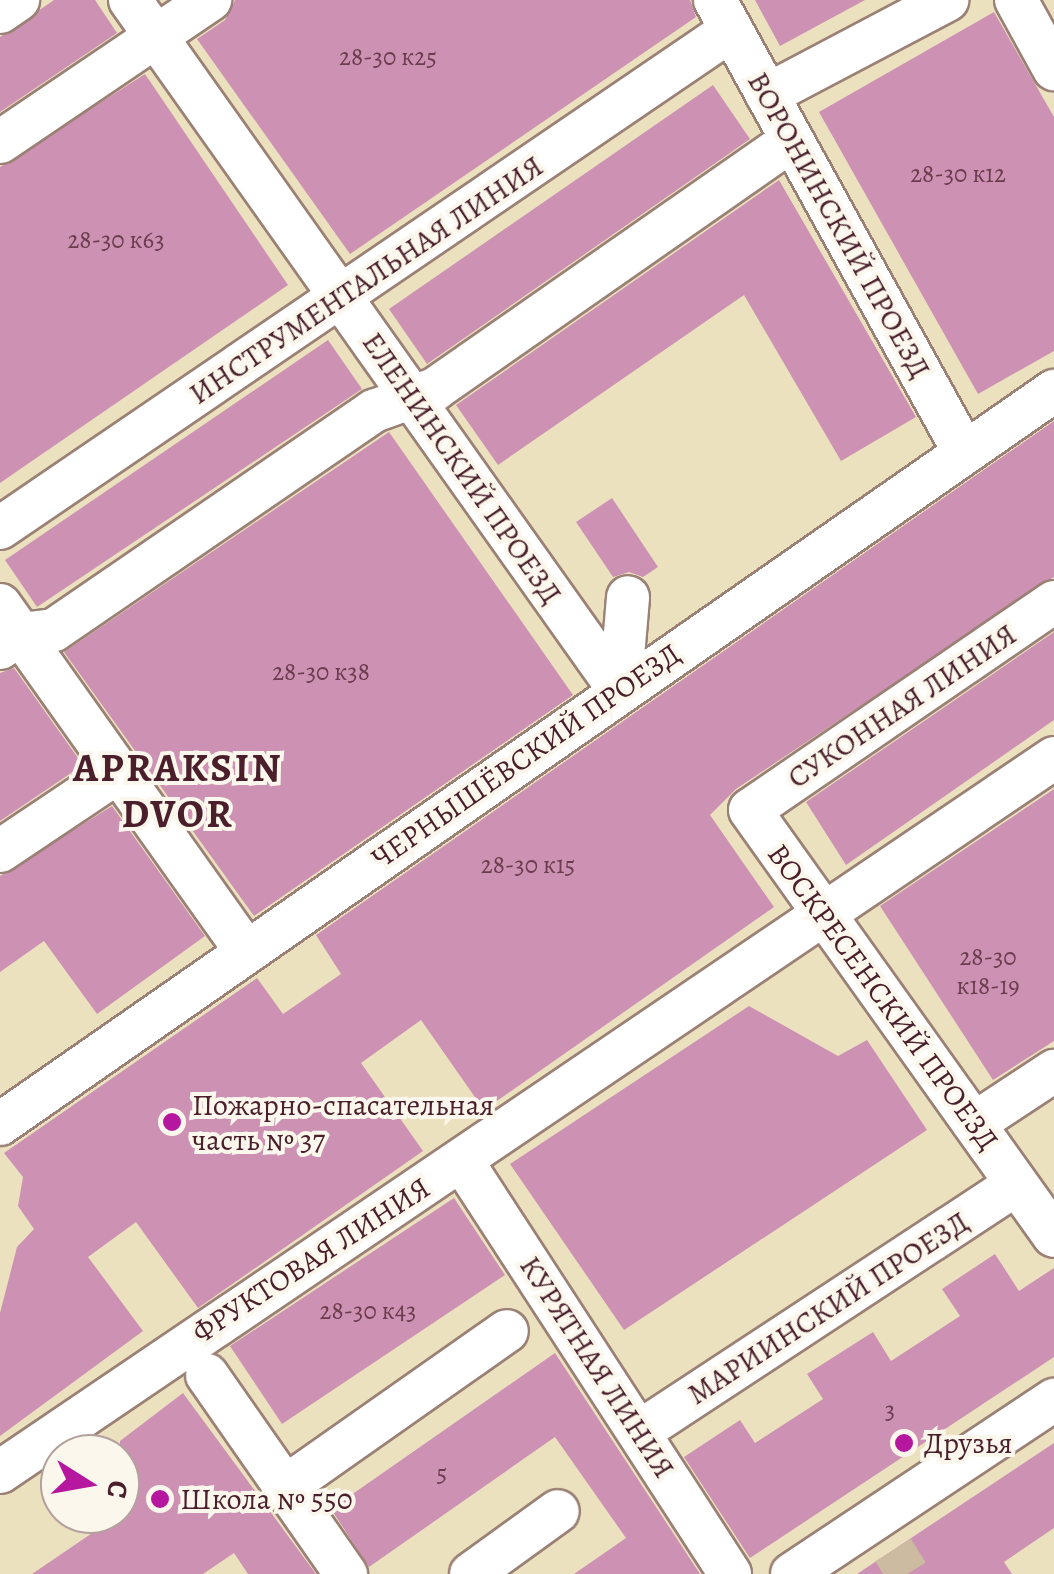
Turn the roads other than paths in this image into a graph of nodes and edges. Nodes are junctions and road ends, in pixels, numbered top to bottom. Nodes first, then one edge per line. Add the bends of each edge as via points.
1 (18, 0) edge
2 (130, 0) edge
3 (210, 0) edge
4 (947, 0) edge
5 (1016, 0) edge
6 (0, 12) edge
7 (723, 15) edge
8 (156, 36) junction
9 (1054, 70) edge
10 (767, 95) junction
11 (792, 140) junction
12 (0, 142) edge
13 (340, 297) junction
14 (1054, 392) edge
15 (410, 395) junction
16 (963, 450) junction
17 (0, 528) edge
18 (628, 597) dead end
19 (1054, 602) edge
20 (7, 629) edge
21 (620, 691) junction
22 (1054, 758) edge
23 (118, 772) junction
24 (750, 810) joint
25 (0, 851) edge
26 (822, 916) junction
27 (246, 952) junction
28 (1054, 1071) edge
29 (975, 1123) junction
30 (0, 1124) edge
31 (462, 1161) junction
32 (1016, 1184) junction
33 (1054, 1236) edge
34 (507, 1332) dead end
35 (208, 1375) dead end
36 (1054, 1400) edge
37 (639, 1432) junction
38 (0, 1472) edge
39 (285, 1487) junction
40 (558, 1511) dead end
41 (346, 1574) edge
42 (472, 1574) edge
43 (730, 1574) edge
44 (792, 1574) edge

1 - 6 street
2 - 8 street, ЕЛЕНИНСКИЙ ПРОЕЗД
3 - 8 street
4 - 10 street
5 - 9 street
7 - 10 street, ВОРОНИНСКИЙ ПРОЕЗД
7 - 13 street, ИНСТРУМЕНТАЛЬНАЯ ЛИНИЯ
8 - 12 street
8 - 13 street, ЕЛЕНИНСКИЙ ПРОЕЗД
10 - 11 street, ВОРОНИНСКИЙ ПРОЕЗД
11 - 15 street via 435,389
11 - 16 street, ВОРОНИНСКИЙ ПРОЕЗД
13 - 15 street, ЕЛЕНИНСКИЙ ПРОЕЗД
13 - 17 street, ИНСТРУМЕНТАЛЬНАЯ ЛИНИЯ
14 - 16 street, ЧЕРНЫШЁВСКИЙ ПРОЕЗД
15 - 20 street via 374,411 54,630
15 - 21 street, ЕЛЕНИНСКИЙ ПРОЕЗД
16 - 21 street, ЧЕРНЫШЁВСКИЙ ПРОЕЗД
18 - 21 street
19 - 24 street, СУКОННАЯ ЛИНИЯ
20 - 23 street
21 - 27 street, ЧЕРНЫШЁВСКИЙ ПРОЕЗД
22 - 26 street, ФРУКТОВАЯ ЛИНИЯ
23 - 25 street
23 - 27 street
24 - 26 street, ВОСКРЕСЕНСКИЙ ПРОЕЗД
26 - 29 street, ВОСКРЕСЕНСКИЙ ПРОЕЗД
26 - 31 street, ФРУКТОВАЯ ЛИНИЯ
27 - 30 street, ЧЕРНЫШЁВСКИЙ ПРОЕЗД
28 - 29 street
29 - 32 street, ВОСКРЕСЕНСКИЙ ПРОЕЗД
31 - 37 street, КУРЯТНАЯ ЛИНИЯ
31 - 38 street, ФРУКТОВАЯ ЛИНИЯ
32 - 33 street, ВОСКРЕСЕНСКИЙ ПРОЕЗД
32 - 37 street, МАРИИНСКИЙ ПРОЕЗД
34 - 39 street
35 - 39 street
36 - 44 street via 884,1535
37 - 43 street, КУРЯТНАЯ ЛИНИЯ
39 - 41 street
40 - 42 street

